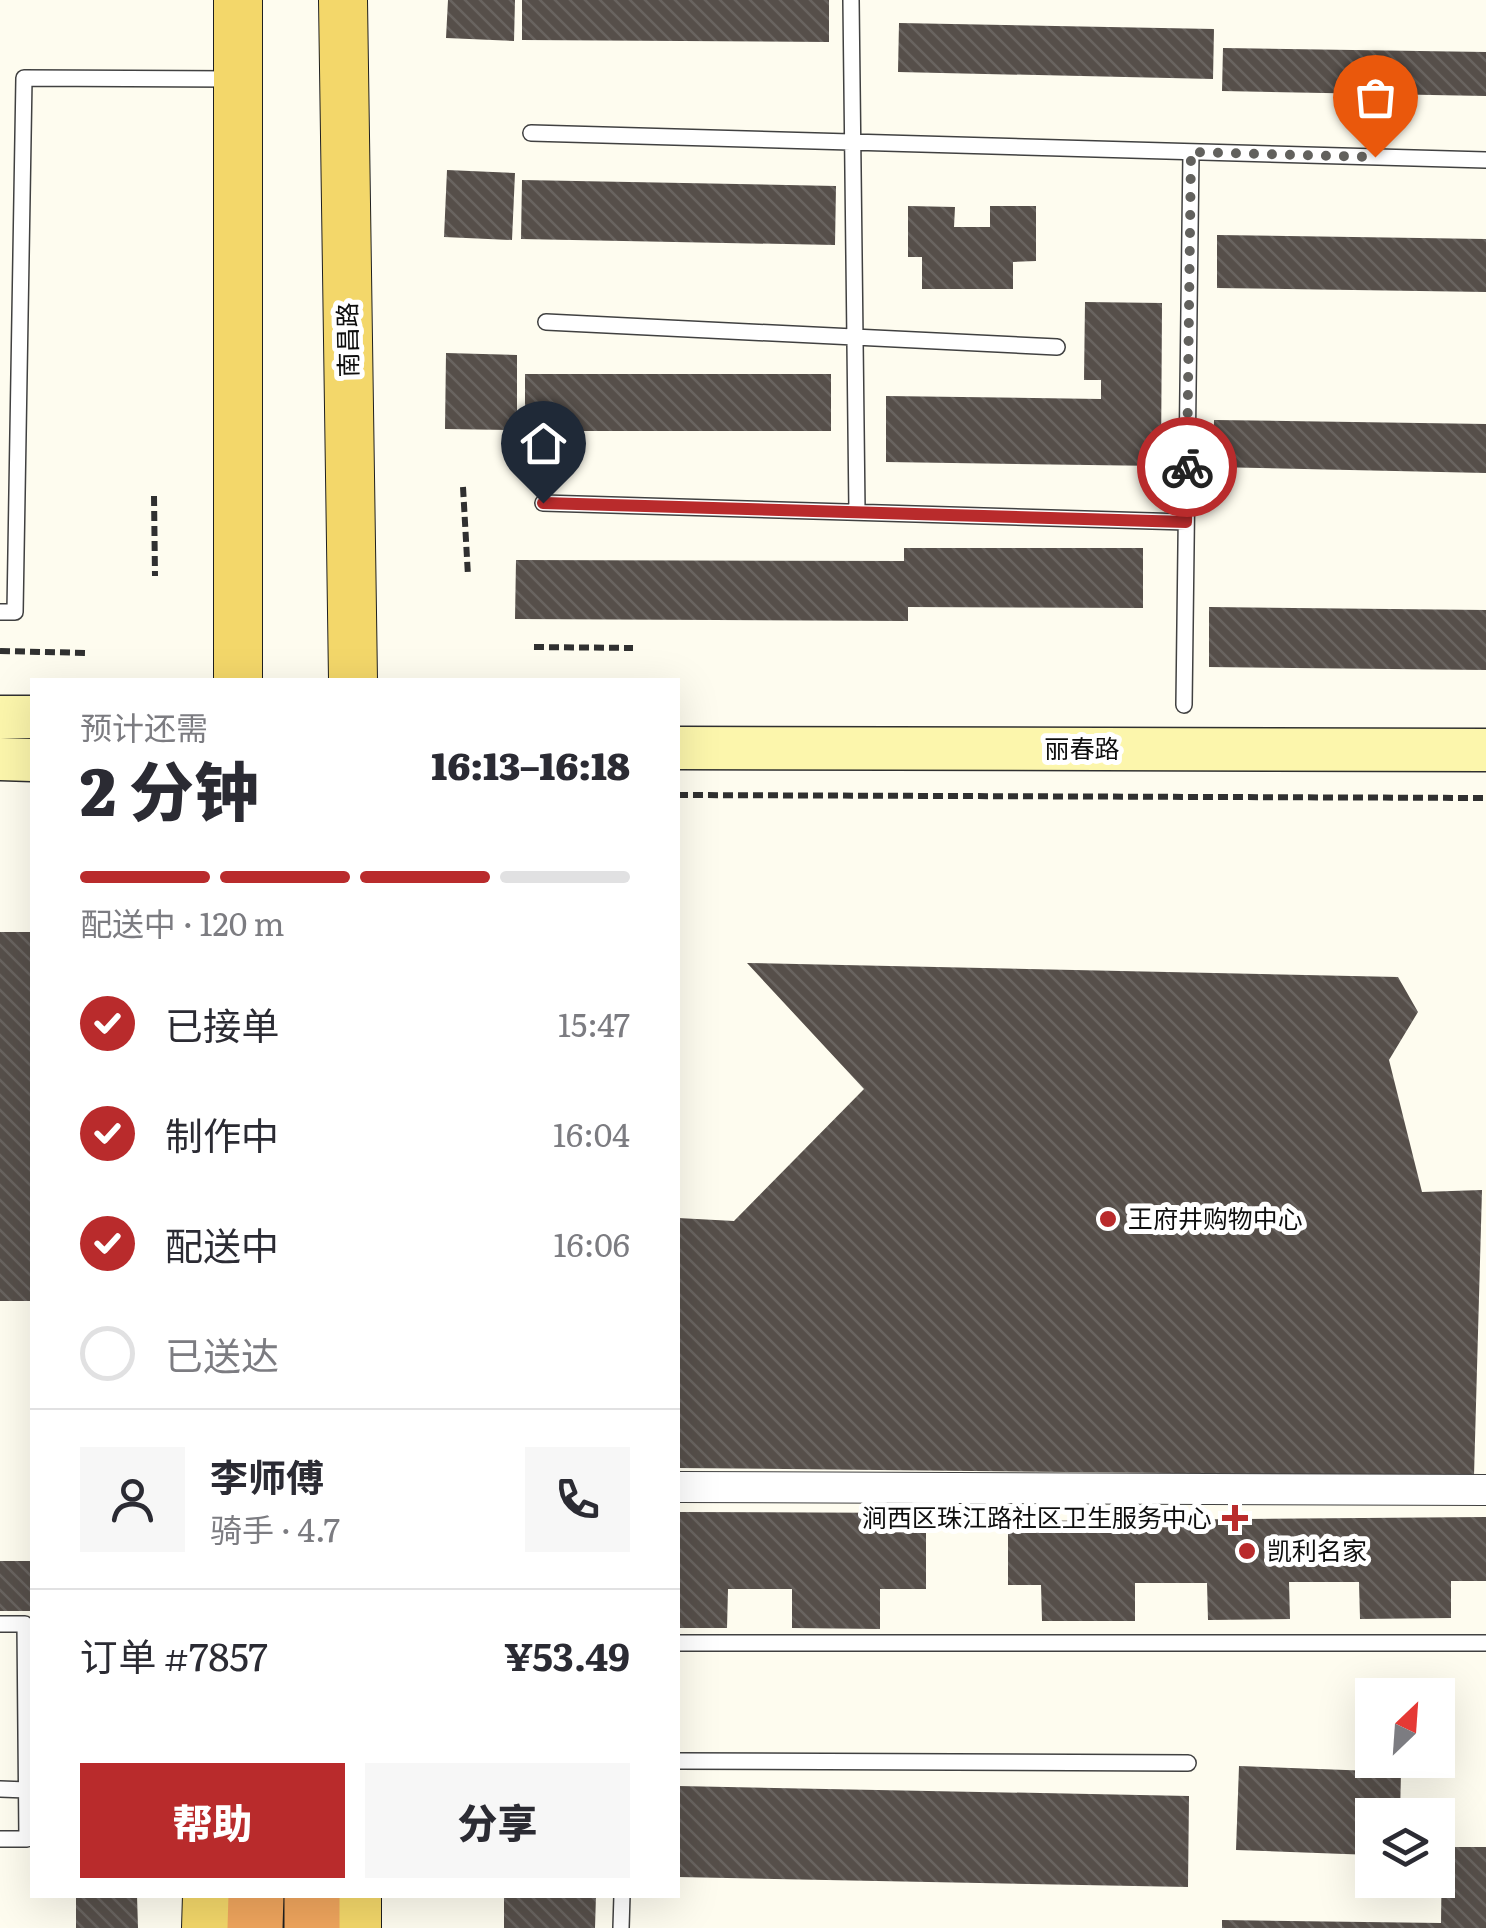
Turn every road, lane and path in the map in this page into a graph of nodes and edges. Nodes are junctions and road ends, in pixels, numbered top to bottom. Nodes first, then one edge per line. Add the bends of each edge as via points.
1 (238, 0) edge
2 (343, 0) edge
3 (851, 0) edge
4 (237, 79) junction
5 (531, 133) dead end
6 (853, 142) junction
7 (1191, 152) junction
8 (1486, 160) edge
9 (546, 322) dead end
10 (854, 338) junction
11 (1057, 347) dead end
12 (463, 487) dead end
13 (154, 496) dead end
14 (543, 503) dead end
15 (856, 512) junction
16 (1186, 522) junction
17 (154, 576) dead end
18 (468, 576) dead end
19 (0, 612) edge
20 (534, 646) dead end
21 (634, 648) dead end
22 (0, 651) edge
23 (90, 652) dead end
24 (238, 678) edge
25 (352, 678) edge
26 (1184, 706) dead end
27 (0, 717) edge
28 (30, 717) edge
29 (680, 748) edge
30 (1486, 750) edge
31 (0, 760) edge
32 (30, 760) edge
33 (680, 795) edge
34 (1486, 798) edge
35 (680, 1486) edge
36 (1486, 1490) edge
37 (0, 1624) edge
38 (680, 1643) edge
39 (1486, 1643) edge
40 (680, 1762) edge
41 (1188, 1763) dead end
42 (0, 1789) edge
43 (27, 1790) junction
44 (0, 1839) edge
45 (207, 1898) edge
46 (256, 1898) edge
47 (312, 1898) edge
48 (358, 1898) edge
49 (622, 1898) edge
50 (206, 1928) edge
51 (256, 1928) edge
52 (312, 1928) edge
53 (358, 1928) edge
54 (621, 1928) edge

1 - 4 main road
2 - 25 main road, 南昌路
3 - 6 lane
4 - 19 lane via 24,78 15,612
4 - 24 main road
5 - 6 lane
6 - 7 lane
6 - 10 lane
7 - 8 lane
7 - 16 lane
9 - 10 lane
10 - 11 lane
10 - 15 lane
12 - 18 path
13 - 17 path
14 - 15 lane
15 - 16 lane
16 - 26 lane
20 - 21 path
22 - 23 path
27 - 28 street
29 - 30 street, 丽春路
31 - 32 street
33 - 34 path
35 - 36 street
37 - 43 lane via 26,1624
38 - 39 lane
40 - 41 lane
42 - 43 lane
43 - 44 lane via 27,1839
45 - 50 main road
46 - 51 highway
47 - 52 highway
48 - 53 main road
49 - 54 lane

